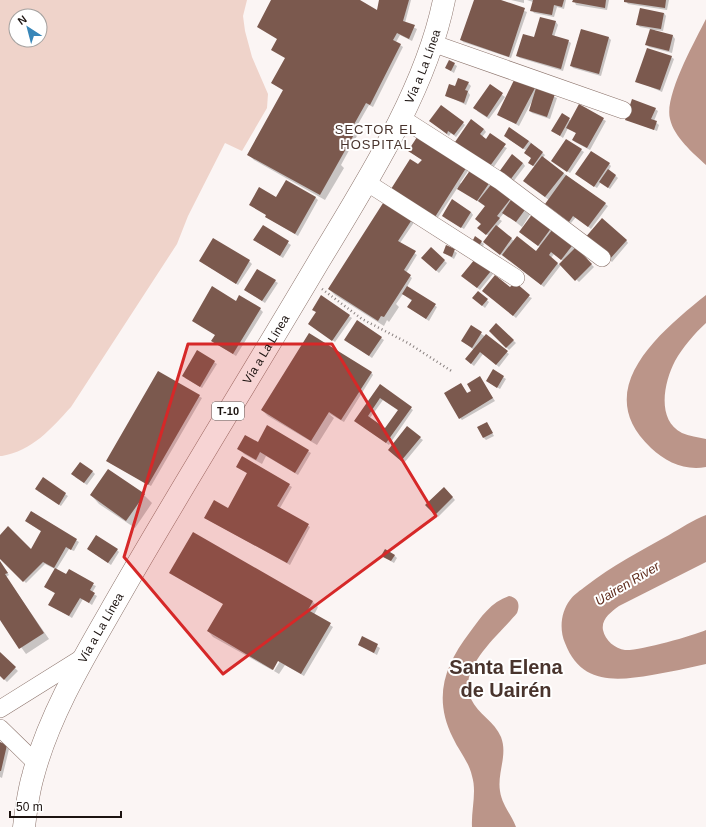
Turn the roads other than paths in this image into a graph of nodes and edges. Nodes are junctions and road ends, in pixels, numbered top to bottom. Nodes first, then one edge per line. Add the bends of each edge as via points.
1 (444, 0) edge
2 (432, 44) junction
3 (623, 110) dead end
4 (400, 117) junction
5 (366, 182) junction
6 (602, 258) dead end
7 (516, 278) dead end
8 (86, 656) junction
9 (0, 709) edge
10 (0, 728) edge
11 (36, 764) junction
12 (24, 827) edge

1 - 2 highway, Vía a La Línea / T-10
2 - 3 street
2 - 4 highway, Vía a La Línea / T-10
4 - 5 highway, Vía a La Línea / T-10
4 - 6 street via 500,181
5 - 7 street
5 - 8 highway, Vía a La Línea / T-10 via 183,485
8 - 9 street
8 - 11 highway, Vía a La Línea / T-10 via 60,707
10 - 11 street
11 - 12 highway, Vía a La Línea / T-10

